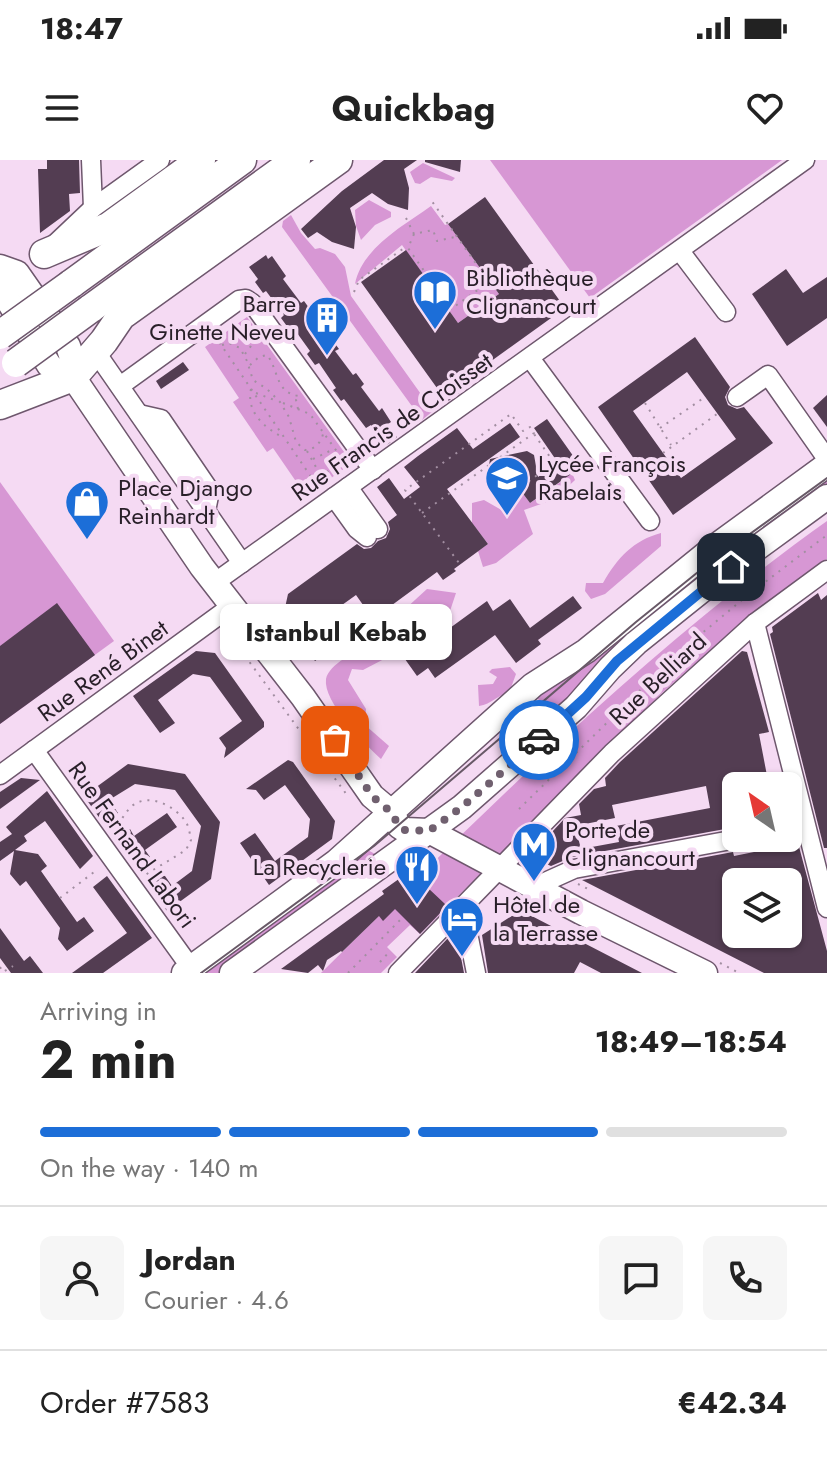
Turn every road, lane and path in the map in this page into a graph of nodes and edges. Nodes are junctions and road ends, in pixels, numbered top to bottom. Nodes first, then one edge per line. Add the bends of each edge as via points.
1 (91, 160) edge
2 (160, 160) edge
3 (201, 160) edge
4 (242, 160) edge
5 (296, 160) edge
6 (338, 160) edge
7 (805, 160) edge
8 (431, 200) dead end
9 (92, 202) junction
10 (406, 218) dead end
11 (414, 234) junction
12 (456, 236) junction
13 (408, 246) junction
14 (680, 251) junction
15 (44, 254) junction
16 (4, 278) edge
17 (354, 292) dead end
18 (726, 312) dead end
19 (214, 334) dead end
20 (0, 335) edge
21 (254, 342) dead end
22 (221, 345) junction
23 (244, 355) junction
24 (530, 358) junction
25 (78, 362) junction
26 (249, 366) junction
27 (0, 375) edge
28 (253, 380) junction
29 (247, 383) junction
30 (120, 386) junction
31 (252, 390) junction
32 (307, 392) junction
33 (705, 397) dead end
34 (737, 397) dead end
35 (280, 402) junction
36 (645, 403) dead end
37 (0, 405) edge
38 (298, 409) junction
39 (717, 414) dead end
40 (660, 428) junction
41 (534, 433) junction
42 (323, 434) junction
43 (285, 439) junction
44 (297, 444) junction
45 (671, 446) junction
46 (291, 447) junction
47 (335, 449) junction
48 (307, 450) junction
49 (663, 453) dead end
50 (313, 459) junction
51 (827, 459) edge
52 (827, 465) edge
53 (373, 470) junction
54 (321, 476) junction
55 (314, 481) junction
56 (522, 486) dead end
57 (333, 491) junction
58 (827, 497) edge
59 (422, 513) junction
60 (650, 521) dead end
61 (372, 533) dead end
62 (827, 535) edge
63 (242, 563) junction
64 (459, 563) dead end
65 (827, 570) edge
66 (214, 583) junction
67 (233, 605) junction
68 (755, 623) junction
69 (34, 750) junction
70 (785, 772) edge
71 (0, 775) edge
72 (519, 809) dead end
73 (391, 812) junction
74 (109, 831) dead end
75 (429, 831) junction
76 (722, 842) edge
77 (802, 842) edge
78 (499, 869) junction
79 (95, 871) dead end
80 (142, 877) dead end
81 (578, 884) dead end
82 (534, 887) junction
83 (588, 889) dead end
84 (60, 898) dead end
85 (514, 904) dead end
86 (827, 908) edge
87 (506, 909) dead end
88 (458, 911) junction
89 (403, 917) dead end
90 (390, 951) dead end
91 (380, 962) dead end
92 (13, 966) dead end
93 (0, 967) edge
94 (188, 970) edge
95 (235, 972) edge
96 (348, 973) edge
97 (398, 973) edge
98 (476, 973) edge
99 (705, 973) edge

1 - 9 street
2 - 9 street
3 - 15 highway via 108,227
4 - 20 highway, bridge
5 - 27 highway, bridge
6 - 25 highway via 121,316
7 - 14 street, Rue Francis de Croisset
8 - 12 path
9 - 15 street
10 - 11 path
11 - 12 path via 433,230 441,241
11 - 13 path
12 - 13 path via 489,282 451,309
13 - 17 path via 359,280
14 - 18 street
14 - 24 street, Rue Francis de Croisset
15 - 16 main road
16 - 25 main road via 49,365 56,371
19 - 22 path
21 - 23 path
22 - 23 path via 233,344
22 - 29 path
23 - 26 path
24 - 53 street, Rue Francis de Croisset
24 - 60 street
25 - 30 street via 102,361
25 - 37 highway
25 - 66 main road
26 - 28 path
26 - 32 path via 267,355 281,386 292,395
28 - 29 path
28 - 35 path
29 - 31 path
30 - 32 street via 246,299
30 - 63 street via 193,480 206,511
31 - 35 path
31 - 43 path
31 - 43 path via 256,416
32 - 38 path via 296,400
32 - 53 street
33 - 40 path
34 - 51 street via 768,375
35 - 38 path
35 - 44 path
36 - 40 path
38 - 42 path via 314,418
39 - 45 path
40 - 45 path
41 - 56 path via 550,466
41 - 59 path
41 - 59 path via 530,427 523,431 511,414 405,490
42 - 47 path
42 - 48 path
43 - 46 path
44 - 46 path
44 - 48 path
45 - 49 path
46 - 55 path
47 - 50 path
47 - 54 path via 343,460
48 - 50 path
50 - 54 path
52 - 73 main road via 586,651 533,685
53 - 57 street, Rue Francis de Croisset
54 - 55 path
55 - 57 path
57 - 61 street
57 - 63 street, Rue Francis de Croisset
58 - 75 main road via 636,643 576,707
59 - 64 path
62 - 72 path via 677,654
63 - 66 street, Rue Francis de Croisset
65 - 68 street, Rue Belliard
66 - 67 main road
67 - 69 street, Rue René Binet
67 - 73 main road via 372,796
68 - 70 street
68 - 78 street, Rue Belliard via 612,753
69 - 71 street, Rue René Binet
69 - 94 street, Rue Fernand Labori
73 - 75 main road via 415,813
73 - 94 main road via 336,862
74 - 80 path via 144,799 162,802 187,824 191,840 186,850
75 - 78 main road
75 - 95 main road
76 - 82 street via 574,869
77 - 86 street
78 - 82 main road
78 - 88 street, Rue Belliard
79 - 84 path
81 - 83 path
82 - 99 main road
85 - 87 path
88 - 97 street, Rue Belliard
88 - 98 street via 466,923
89 - 96 path
90 - 91 path
92 - 93 path via 3,972

